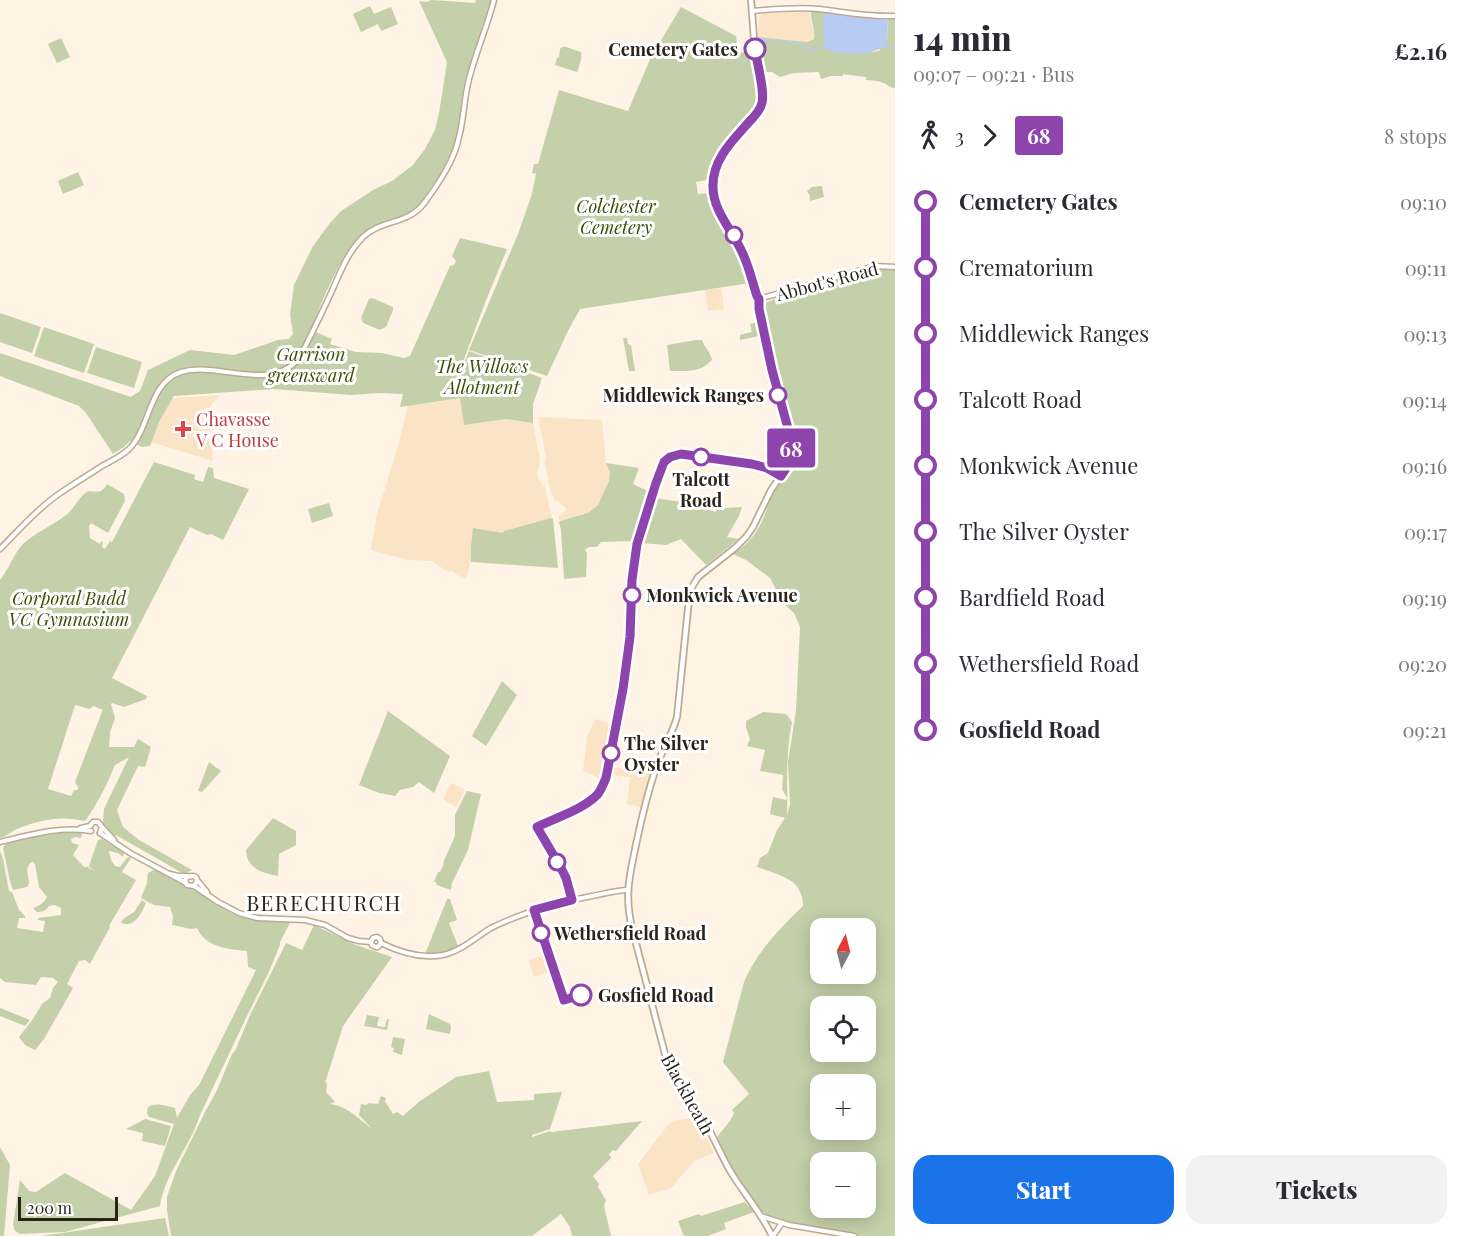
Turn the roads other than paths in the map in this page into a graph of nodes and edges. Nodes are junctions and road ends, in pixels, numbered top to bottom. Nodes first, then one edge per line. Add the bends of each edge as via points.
1 (494, 0) edge
2 (751, 0) edge
3 (752, 11) junction
4 (895, 16) edge
5 (895, 267) edge
6 (759, 299) junction
7 (0, 549) edge
8 (102, 827) junction
9 (91, 829) junction
10 (100, 833) junction
11 (0, 842) edge
12 (116, 843) junction
13 (166, 873) junction
14 (188, 876) junction
15 (196, 880) junction
16 (186, 883) junction
17 (195, 886) junction
18 (628, 890) junction
19 (209, 895) junction
20 (761, 1216) junction
21 (782, 1223) junction
22 (773, 1236) edge
23 (854, 1236) edge

1 - 7 street via 468,82 458,144 447,167 419,210 371,231 357,243 291,367 264,375 195,370 168,378 128,450 53,498
2 - 3 main road, Blackheath
3 - 4 street via 818,9
3 - 6 main road, Blackheath via 762,105 724,151 712,185 720,213 742,252
5 - 6 street, Abbot's Road via 874,266
6 - 18 main road, Blackheath via 789,432 789,464 746,537 698,577 692,587 677,717 656,769
8 - 9 street via 96,821
8 - 10 street
8 - 12 street
9 - 10 street
9 - 11 street via 60,829
10 - 12 street
12 - 13 street
13 - 14 street
13 - 16 street
14 - 15 street
14 - 16 street
15 - 17 street
15 - 19 street
16 - 17 street
17 - 19 street
18 - 19 street via 534,910 447,954 427,957 381,943 376,948 371,942 348,938 325,925 301,919 257,918 239,913
18 - 20 main road, Blackheath via 631,921 668,1064 731,1173
20 - 21 street
20 - 22 main road, Blackheath
21 - 22 street
21 - 23 street

